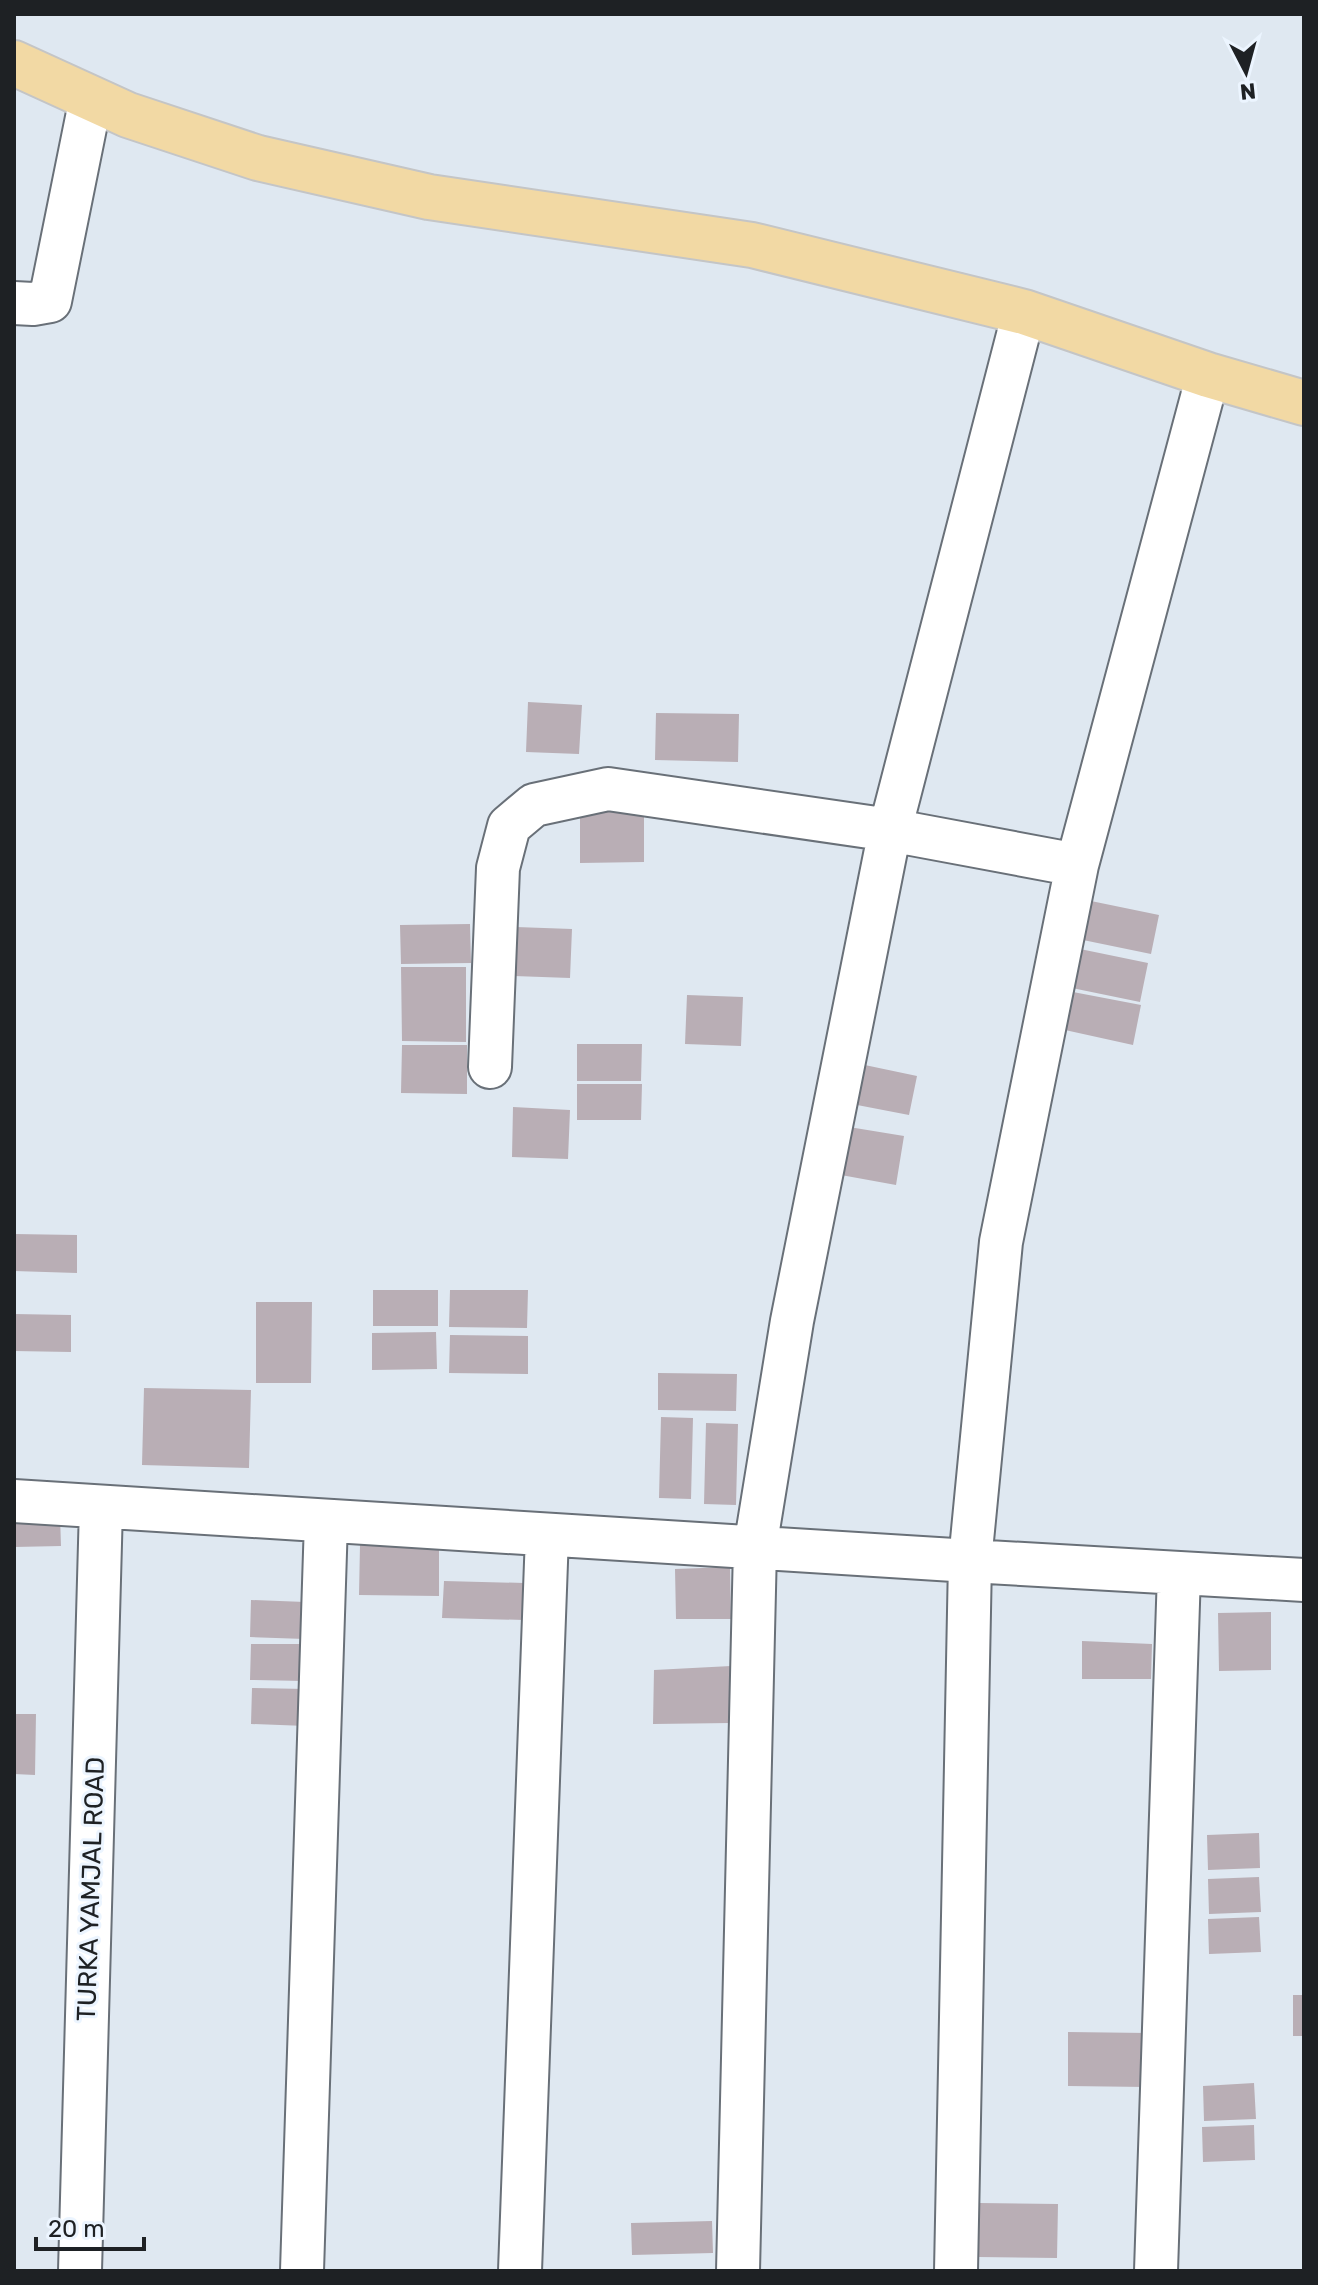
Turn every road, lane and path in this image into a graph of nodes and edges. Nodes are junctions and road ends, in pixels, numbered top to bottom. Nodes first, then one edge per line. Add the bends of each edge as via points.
1 (14, 63) edge
2 (91, 98) junction
3 (14, 303) edge
4 (1024, 312) junction
5 (1208, 375) junction
6 (1304, 403) edge
7 (890, 830) junction
8 (1077, 865) junction
9 (490, 1067) dead end
10 (14, 1501) edge
11 (101, 1507) junction
12 (326, 1521) junction
13 (547, 1535) junction
14 (755, 1548) junction
15 (970, 1561) junction
16 (1179, 1573) junction
17 (1304, 1580) edge
18 (80, 2271) edge
19 (302, 2271) edge
20 (520, 2271) edge
21 (738, 2271) edge
22 (956, 2271) edge
23 (1156, 2271) edge

1 - 2 main road
2 - 3 street via 50,301
2 - 4 main road via 258,158 429,197 752,245
4 - 5 main road
4 - 7 street
5 - 6 main road
5 - 8 street
7 - 8 street
7 - 9 street via 608,789 534,805 509,826 498,868
7 - 14 street via 792,1321
8 - 15 street via 1001,1242
10 - 11 street
11 - 12 street
11 - 18 street, TURKA YAMJAL ROAD
12 - 13 street
12 - 19 street
13 - 14 street
13 - 20 street
14 - 15 street
14 - 21 street
15 - 16 street
15 - 22 street
16 - 17 street
16 - 23 street

